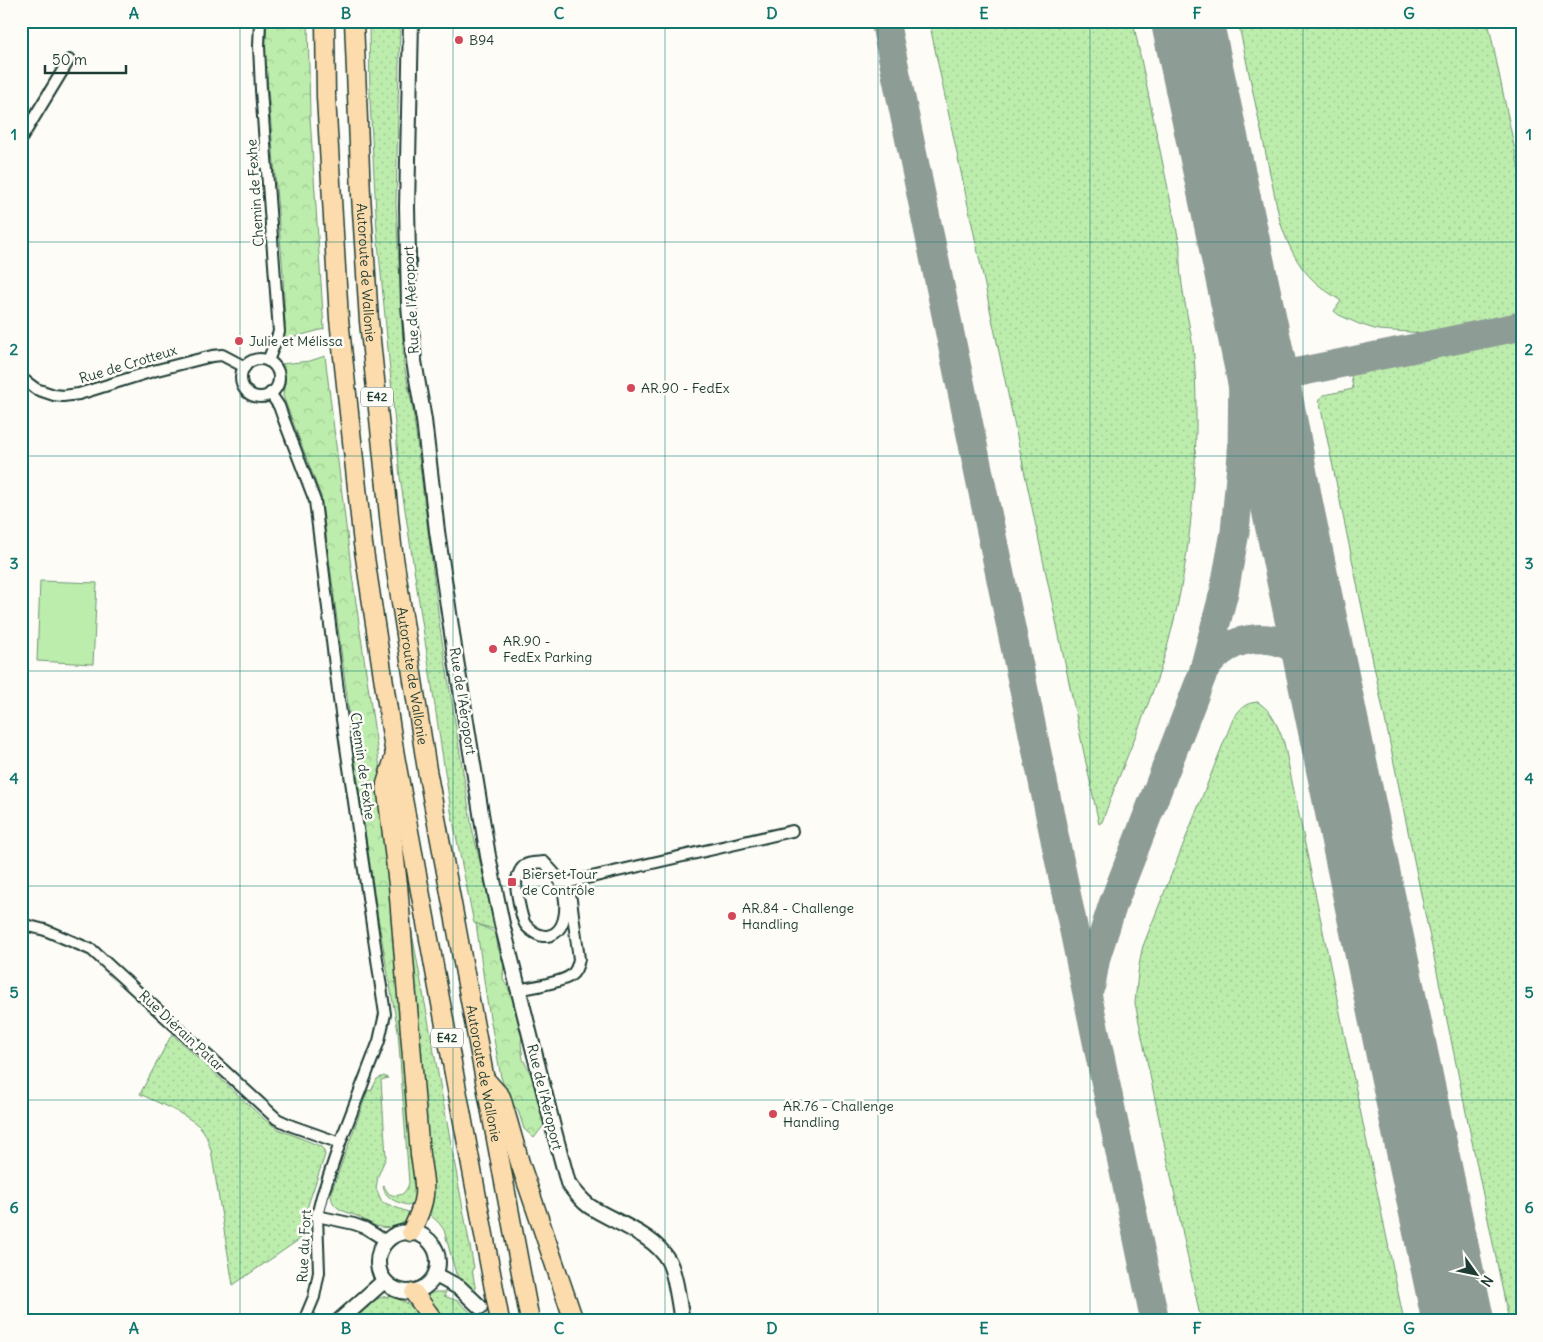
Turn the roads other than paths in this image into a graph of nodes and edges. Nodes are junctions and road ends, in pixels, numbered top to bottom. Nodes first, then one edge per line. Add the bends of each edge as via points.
1 (260, 21) edge
2 (325, 21) edge
3 (354, 21) edge
4 (411, 21) edge
5 (69, 60) dead end
6 (21, 138) edge
7 (268, 361) junction
8 (245, 367) junction
9 (21, 378) edge
10 (270, 393) junction
11 (395, 756) junction
12 (792, 831) dead end
13 (561, 884) junction
14 (21, 924) edge
15 (519, 990) junction
16 (484, 1079) junction
17 (340, 1143) junction
18 (317, 1216) junction
19 (412, 1232) junction
20 (386, 1241) junction
21 (436, 1275) junction
22 (384, 1281) junction
23 (414, 1293) junction
24 (480, 1307) tunnel mouth
25 (304, 1321) edge
26 (339, 1321) edge
27 (434, 1321) edge
28 (500, 1321) edge
29 (530, 1321) edge
30 (574, 1321) edge
31 (682, 1321) edge

1 - 7 street, Chemin de Fexhe via 261,90 279,332
2 - 11 highway, Autoroute de Wallonie / E42 via 326,97 340,328 363,544
3 - 16 highway, Autoroute de Wallonie / E42 via 369,321 392,545 427,770
4 - 15 street, Rue de l'Aéroport via 407,207 414,361 484,833
5 - 6 street
7 - 8 street via 255,359
7 - 10 street via 279,376
8 - 9 street, Rue de Crotteux via 222,355 212,356 62,396 36,389
8 - 10 street via 242,373 244,388 256,396
10 - 17 street, Chemin de Fexhe via 284,420 315,501 339,700 385,1014 379,1041
11 - 19 highway via 386,784 425,1193 421,1214
11 - 28 highway, Autoroute de Wallonie / E42
12 - 13 street
13 - 13 street via 566,910 564,920 554,933 538,935 523,922 516,881 522,868 544,862
13 - 15 street via 571,900 578,966 562,980
14 - 17 street, Rue Diérain Patar via 45,930 92,950 277,1119
15 - 31 street, Rue de l'Aéroport via 568,1183 589,1205 645,1237 669,1260
16 - 29 highway, Autoroute de Wallonie / E42
16 - 30 highway via 501,1097
17 - 18 street, Rue du Fort
18 - 20 street via 354,1224
18 - 25 street, Rue du Fort via 319,1272 314,1297
19 - 20 street via 402,1232
19 - 21 street via 421,1234 435,1247 439,1266
20 - 22 street via 378,1261
21 - 23 street via 431,1283
21 - 24 street via 460,1288
22 - 23 street via 397,1291
22 - 26 street
23 - 27 highway

